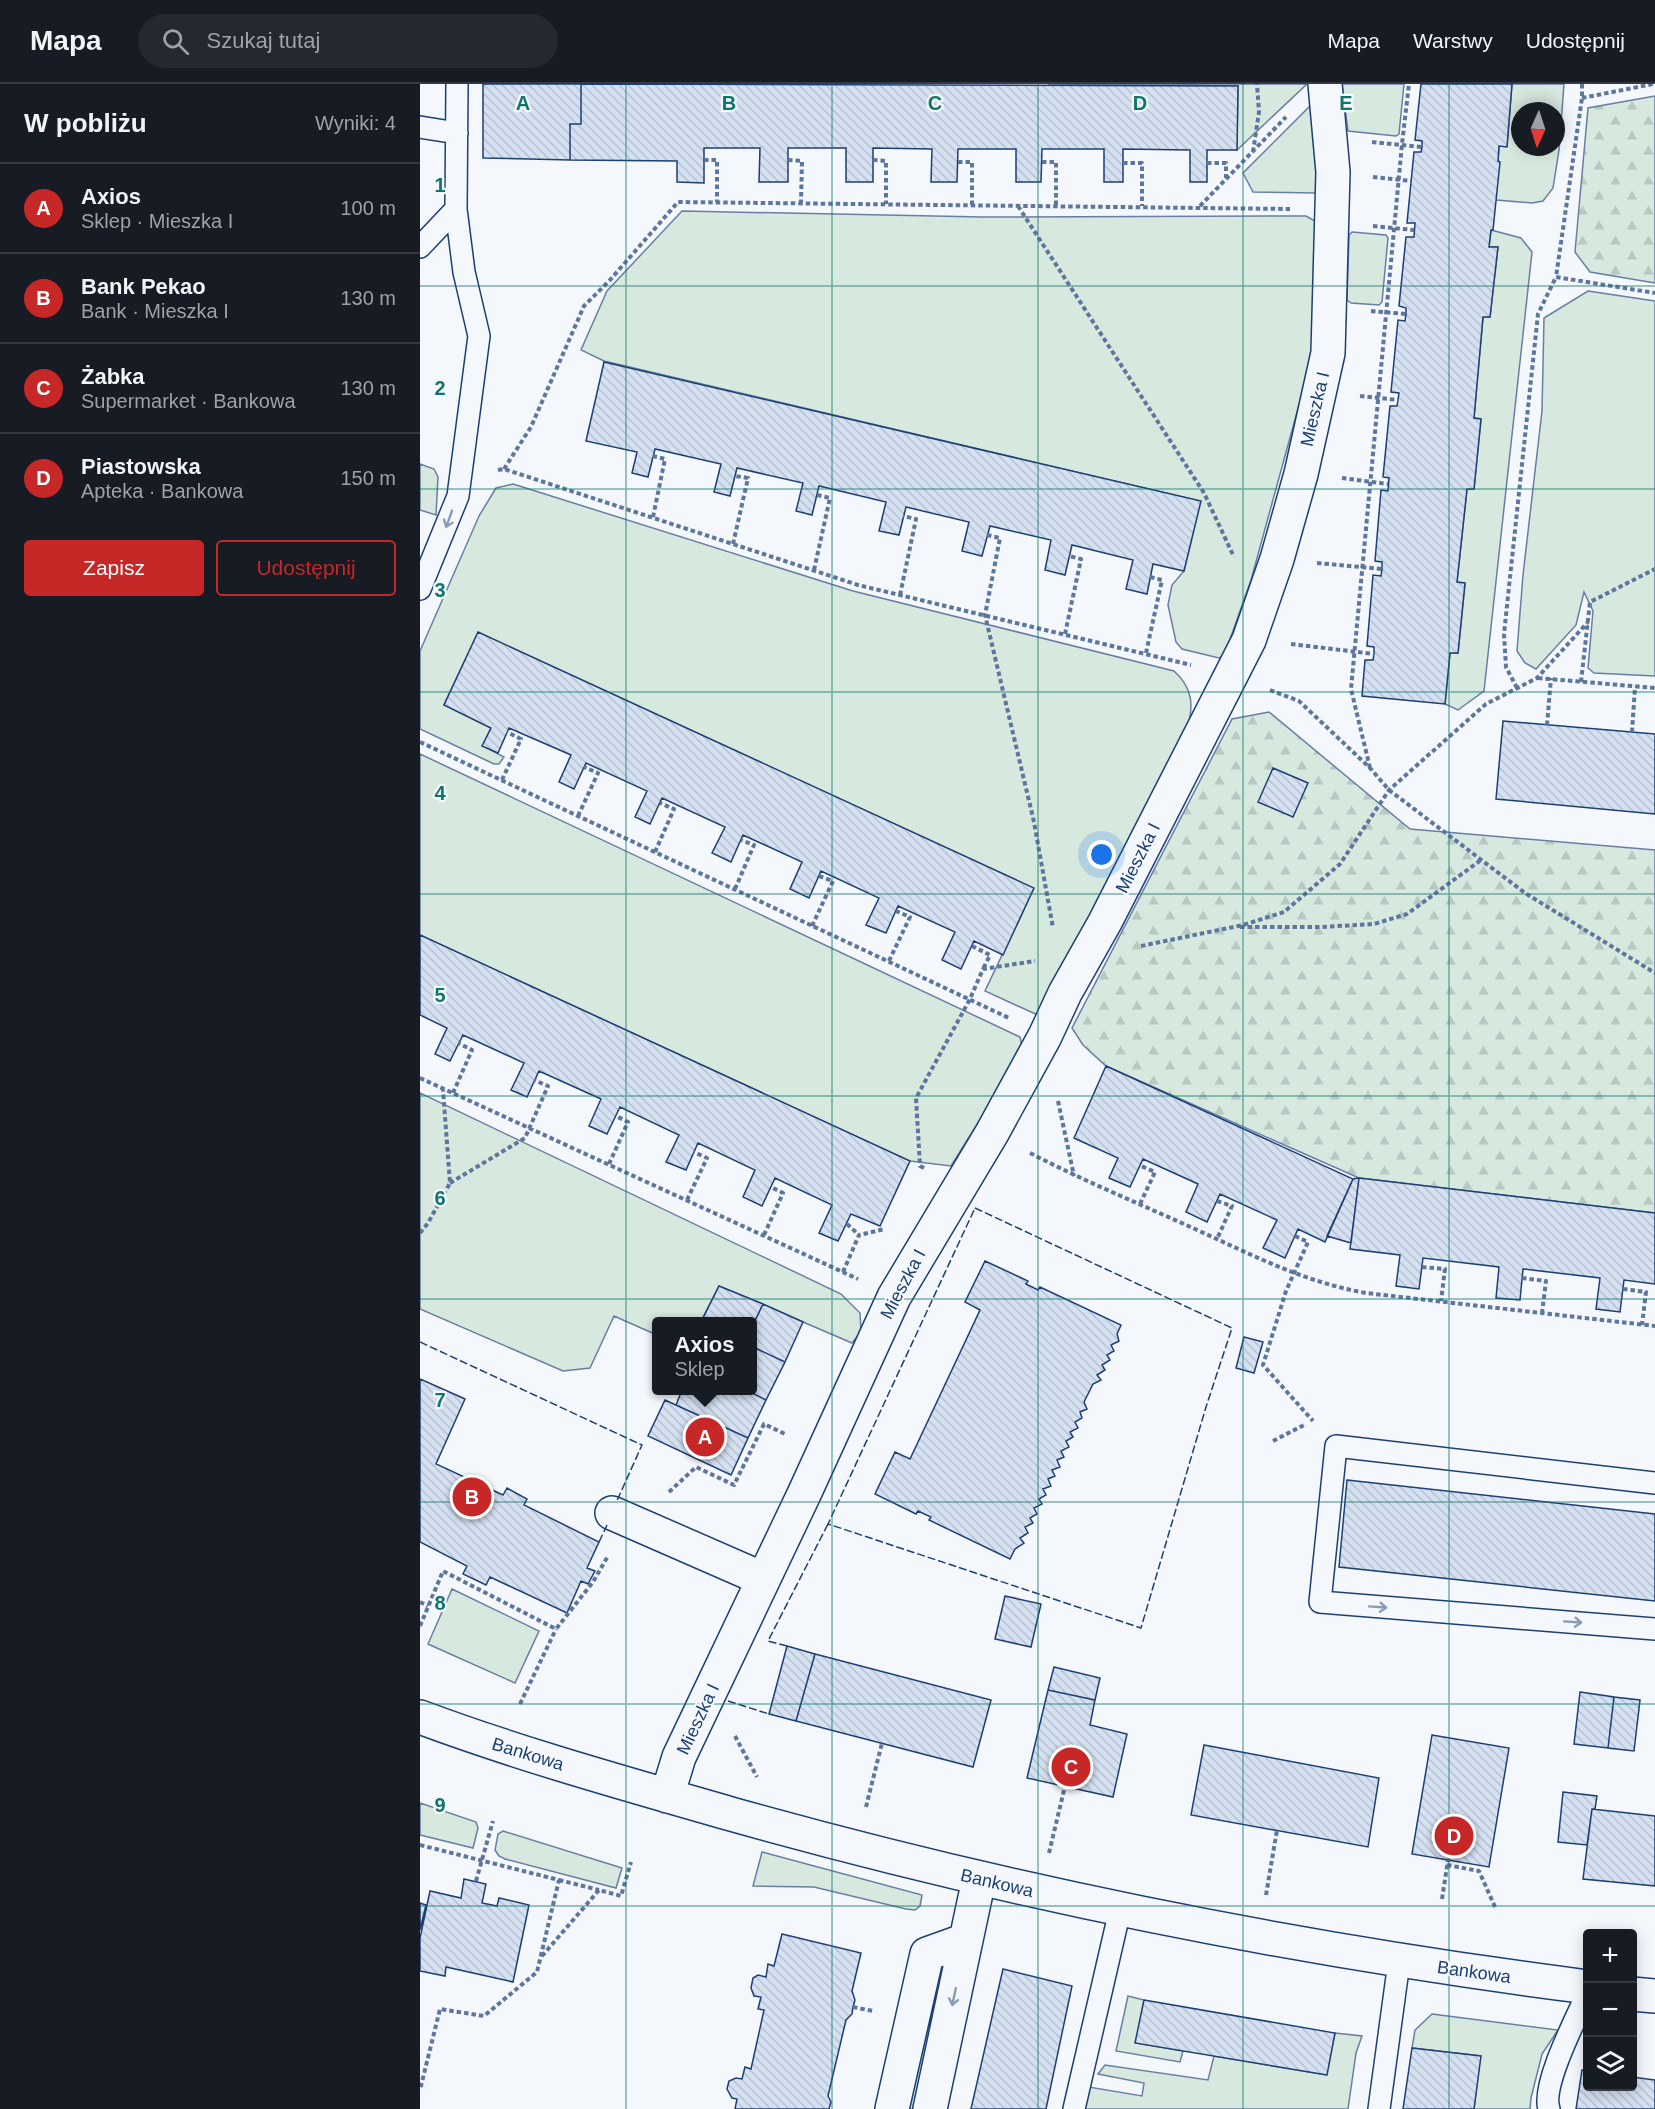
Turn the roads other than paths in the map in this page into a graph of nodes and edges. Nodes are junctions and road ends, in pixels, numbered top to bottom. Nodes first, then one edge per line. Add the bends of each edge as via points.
1 (457, 84) edge
2 (1325, 84) edge
3 (420, 128) edge
4 (457, 133) junction
5 (456, 209) junction
6 (420, 247) edge
7 (420, 589) edge
8 (1655, 1483) edge
9 (612, 1513) dead end
10 (763, 1579) junction
11 (1655, 1629) edge
12 (420, 1717) edge
13 (667, 1796) junction
14 (979, 1879) junction
15 (1120, 1910) junction
16 (966, 1940) junction
17 (1399, 1962) junction
18 (1583, 1989) edge
19 (1637, 1994) edge
20 (1655, 1996) edge
21 (1583, 1999) edge
22 (892, 2109) edge
23 (930, 2109) edge
24 (1074, 2109) edge
25 (1379, 2109) edge
26 (1549, 2109) edge

1 - 4 lane
2 - 10 street, Mieszka I via 1333,210 1328,353 1301,474 1254,625 1230,676 1074,954 1065,993 1045,1036 894,1297
3 - 4 lane
4 - 5 lane
5 - 6 lane
5 -> 7 lane via 464,272 479,336 458,496
8 -> 11 lane via 1336,1446 1320,1602
9 - 10 street
10 - 13 street, Mieszka I via 679,1757
12 - 13 street, Bankowa
13 - 14 street, Bankowa
14 - 15 street, Bankowa
14 - 16 street
15 - 17 street, Bankowa
15 - 24 lane
16 - 22 street via 927,1954
16 -> 23 street
17 - 18 street, Bankowa
17 - 25 lane
19 - 20 street
21 - 26 lane via 1557,2061 1547,2102

